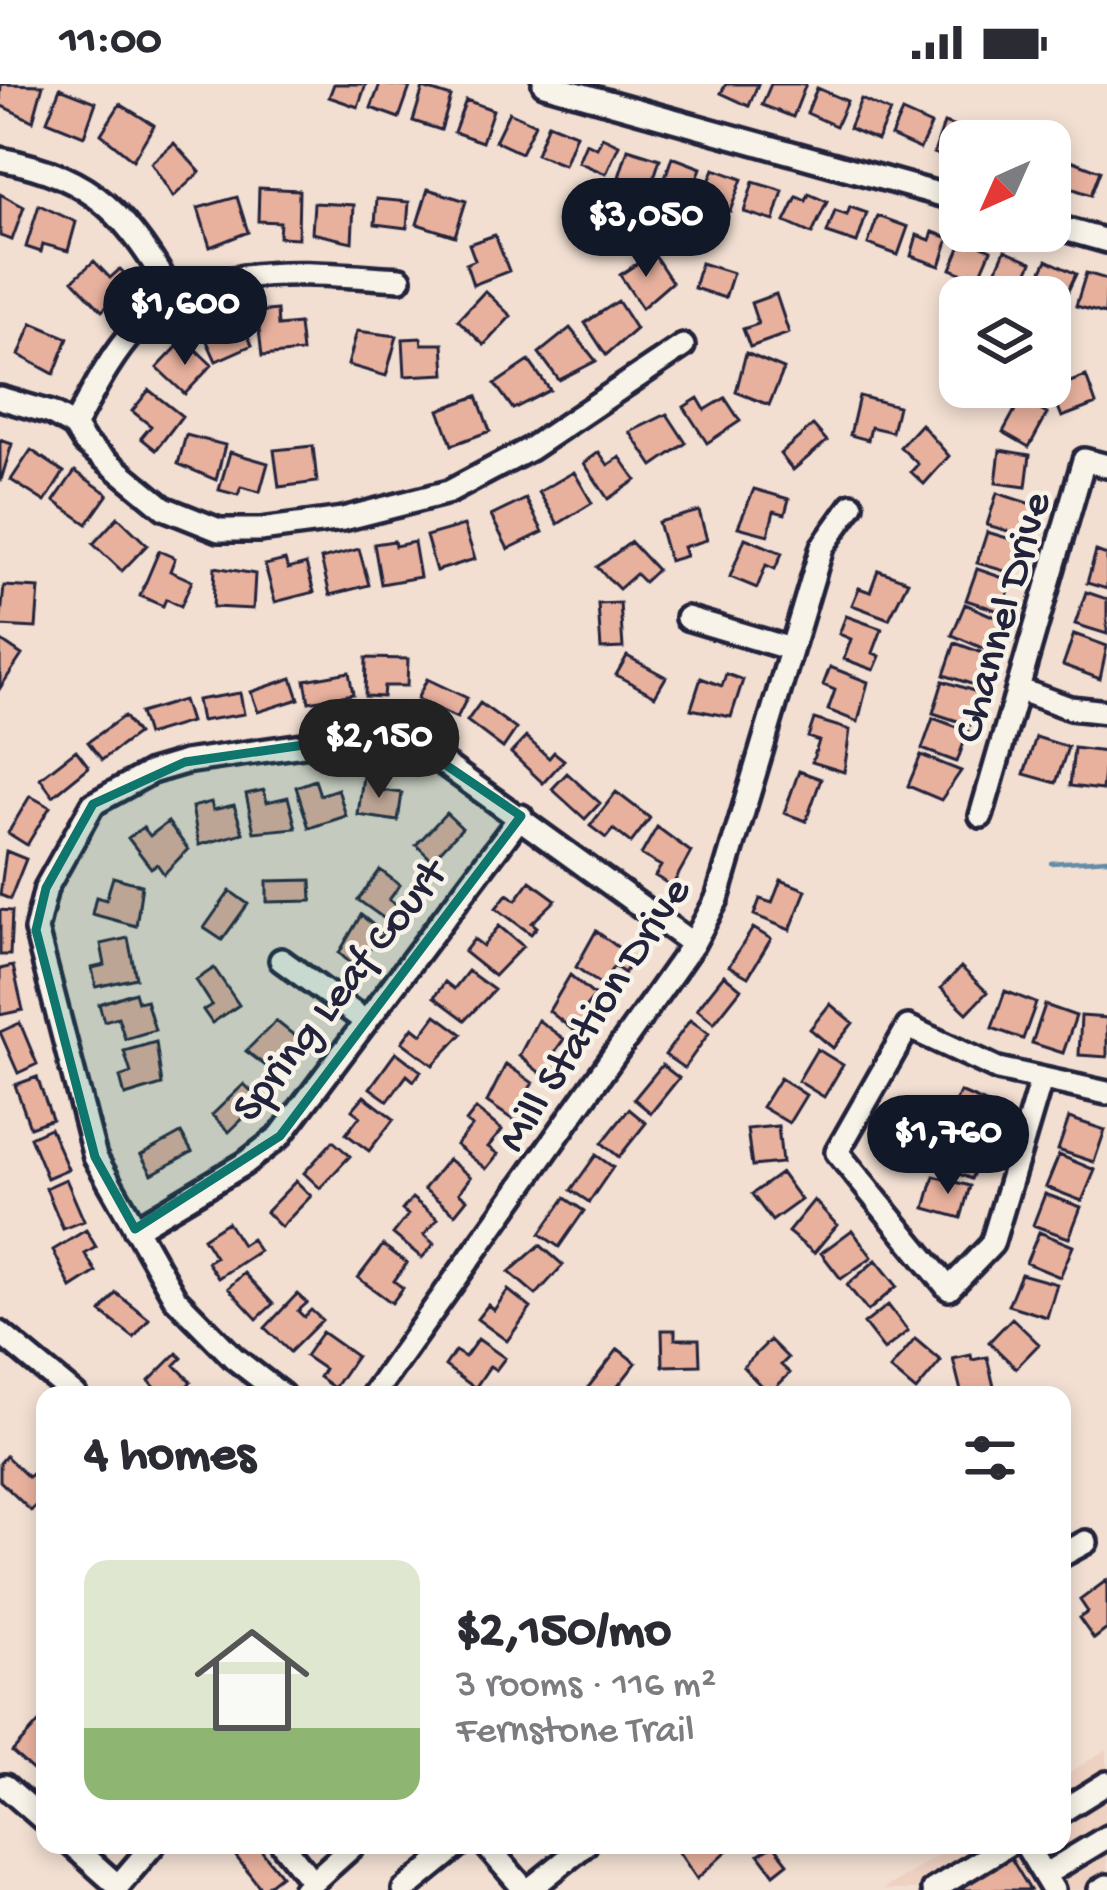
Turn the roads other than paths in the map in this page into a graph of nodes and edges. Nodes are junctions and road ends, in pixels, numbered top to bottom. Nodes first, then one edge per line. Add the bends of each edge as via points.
1 (544, 84) edge
2 (596, 91) edge
3 (0, 159) edge
4 (939, 194) edge
5 (1071, 231) edge
6 (1107, 241) edge
7 (400, 278) dead end
8 (175, 298) junction
9 (682, 346) dead end
10 (0, 398) edge
11 (74, 426) junction
12 (1107, 466) edge
13 (852, 505) dead end
14 (687, 618) dead end
15 (791, 650) junction
16 (1018, 689) junction
17 (1107, 712) edge
18 (521, 816) junction
19 (981, 816) dead end
20 (693, 944) junction
21 (281, 960) dead end
22 (365, 1021) junction
23 (1041, 1080) junction
24 (1107, 1093) edge
25 (135, 1228) junction
26 (0, 1333) edge
27 (64, 1386) edge
28 (270, 1386) edge
29 (379, 1386) edge
30 (1086, 1542) dead end
31 (1071, 1550) edge
32 (1107, 1784) edge
33 (5, 1786) dead end
34 (1071, 1806) edge
35 (36, 1814) edge
36 (1107, 1837) edge
37 (81, 1854) edge
38 (145, 1854) edge
39 (288, 1854) edge
40 (343, 1854) edge
41 (448, 1854) edge
42 (493, 1854) edge
43 (573, 1854) edge
44 (991, 1854) edge
45 (1030, 1854) edge
46 (1048, 1883) edge
47 (308, 1886) edge
48 (117, 1888) edge
49 (404, 1890) edge
50 (527, 1890) edge
51 (933, 1890) edge

1 - 2 street
2 - 4 street
3 - 8 street via 79,183 107,201
5 - 6 street
7 - 8 street via 282,272 208,283
8 - 11 street via 135,330
9 - 11 street via 479,477 343,519 219,530 164,508
10 - 11 street
12 - 16 street, Channel Drive via 1084,460
13 - 15 street, Mill Station Drive via 822,547
14 - 15 street
15 - 20 street, Mill Station Drive via 717,899
16 - 17 street
16 - 19 street, Channel Drive
18 - 20 street
18 - 22 street, Spring Leaf Court
18 - 25 street via 440,761 373,735 185,762 93,804 46,888 36,930 95,1157
20 - 29 street, Mill Station Drive
21 - 22 street
22 - 25 street, Spring Leaf Court via 280,1136
23 - 23 street via 908,1027 837,1152 949,1289 992,1244
23 - 24 street
25 - 28 street via 175,1298
26 - 27 street
30 - 31 street
32 - 34 street
33 - 35 street
36 - 46 street
37 - 48 street
38 - 48 street
39 - 47 street
40 - 47 street
41 - 49 street
42 - 50 street
43 - 50 street
44 - 51 street
45 - 46 street

